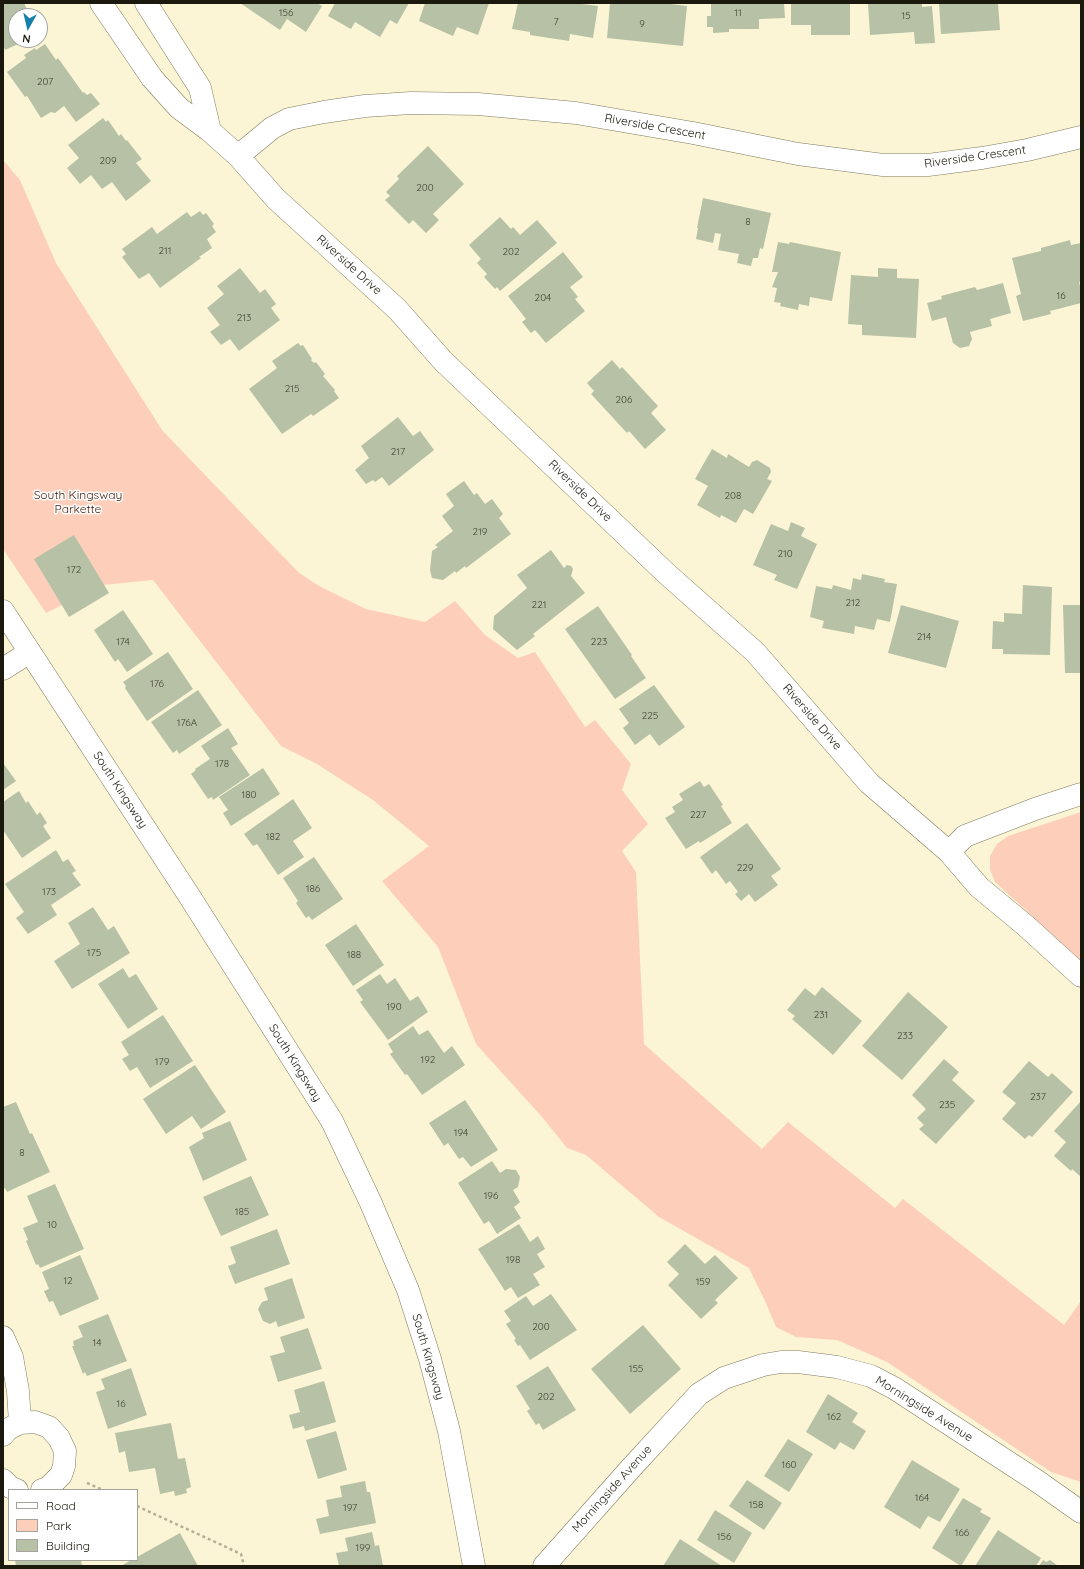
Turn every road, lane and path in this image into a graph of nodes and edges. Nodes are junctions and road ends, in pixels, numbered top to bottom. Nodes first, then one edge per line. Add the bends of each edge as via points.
1 (101, 3) edge
2 (146, 3) edge
3 (210, 131) junction
4 (1081, 137) edge
5 (238, 156) junction
6 (3, 611) edge
7 (30, 652) junction
8 (3, 669) edge
9 (1081, 794) edge
10 (949, 852) junction
11 (1081, 976) edge
12 (3, 1337) edge
13 (12, 1429) edge
14 (3, 1480) edge
15 (15, 1489) edge
16 (45, 1489) edge
17 (138, 1506) edge
18 (1081, 1512) edge
19 (244, 1566) edge
20 (474, 1566) edge
21 (544, 1566) edge

1 - 3 street, Riverside Drive via 152,78 178,108
2 - 3 street via 200,88
3 - 5 street, Riverside Drive
4 - 5 street, Riverside Crescent via 982,158 928,165 883,165 798,154 576,113 478,104 411,104 365,106 289,119 272,128
5 - 10 street, Riverside Drive via 276,198 397,309 443,361 668,575 755,652 869,783
6 - 7 street, South Kingsway
7 - 8 street
7 - 20 street, South Kingsway via 184,887 332,1121 408,1290 426,1346 449,1431
9 - 10 street via 965,836
10 - 11 street, Riverside Drive via 979,887
12 - 13 street via 12,1357 18,1391
13 - 16 street via 35,1422 49,1427 59,1438 65,1451 64,1466 61,1475
14 - 15 street
17 - 19 path via 240,1554
18 - 21 street, Morningside Avenue via 894,1388 871,1376 837,1367 782,1362 763,1365 724,1378 699,1394

